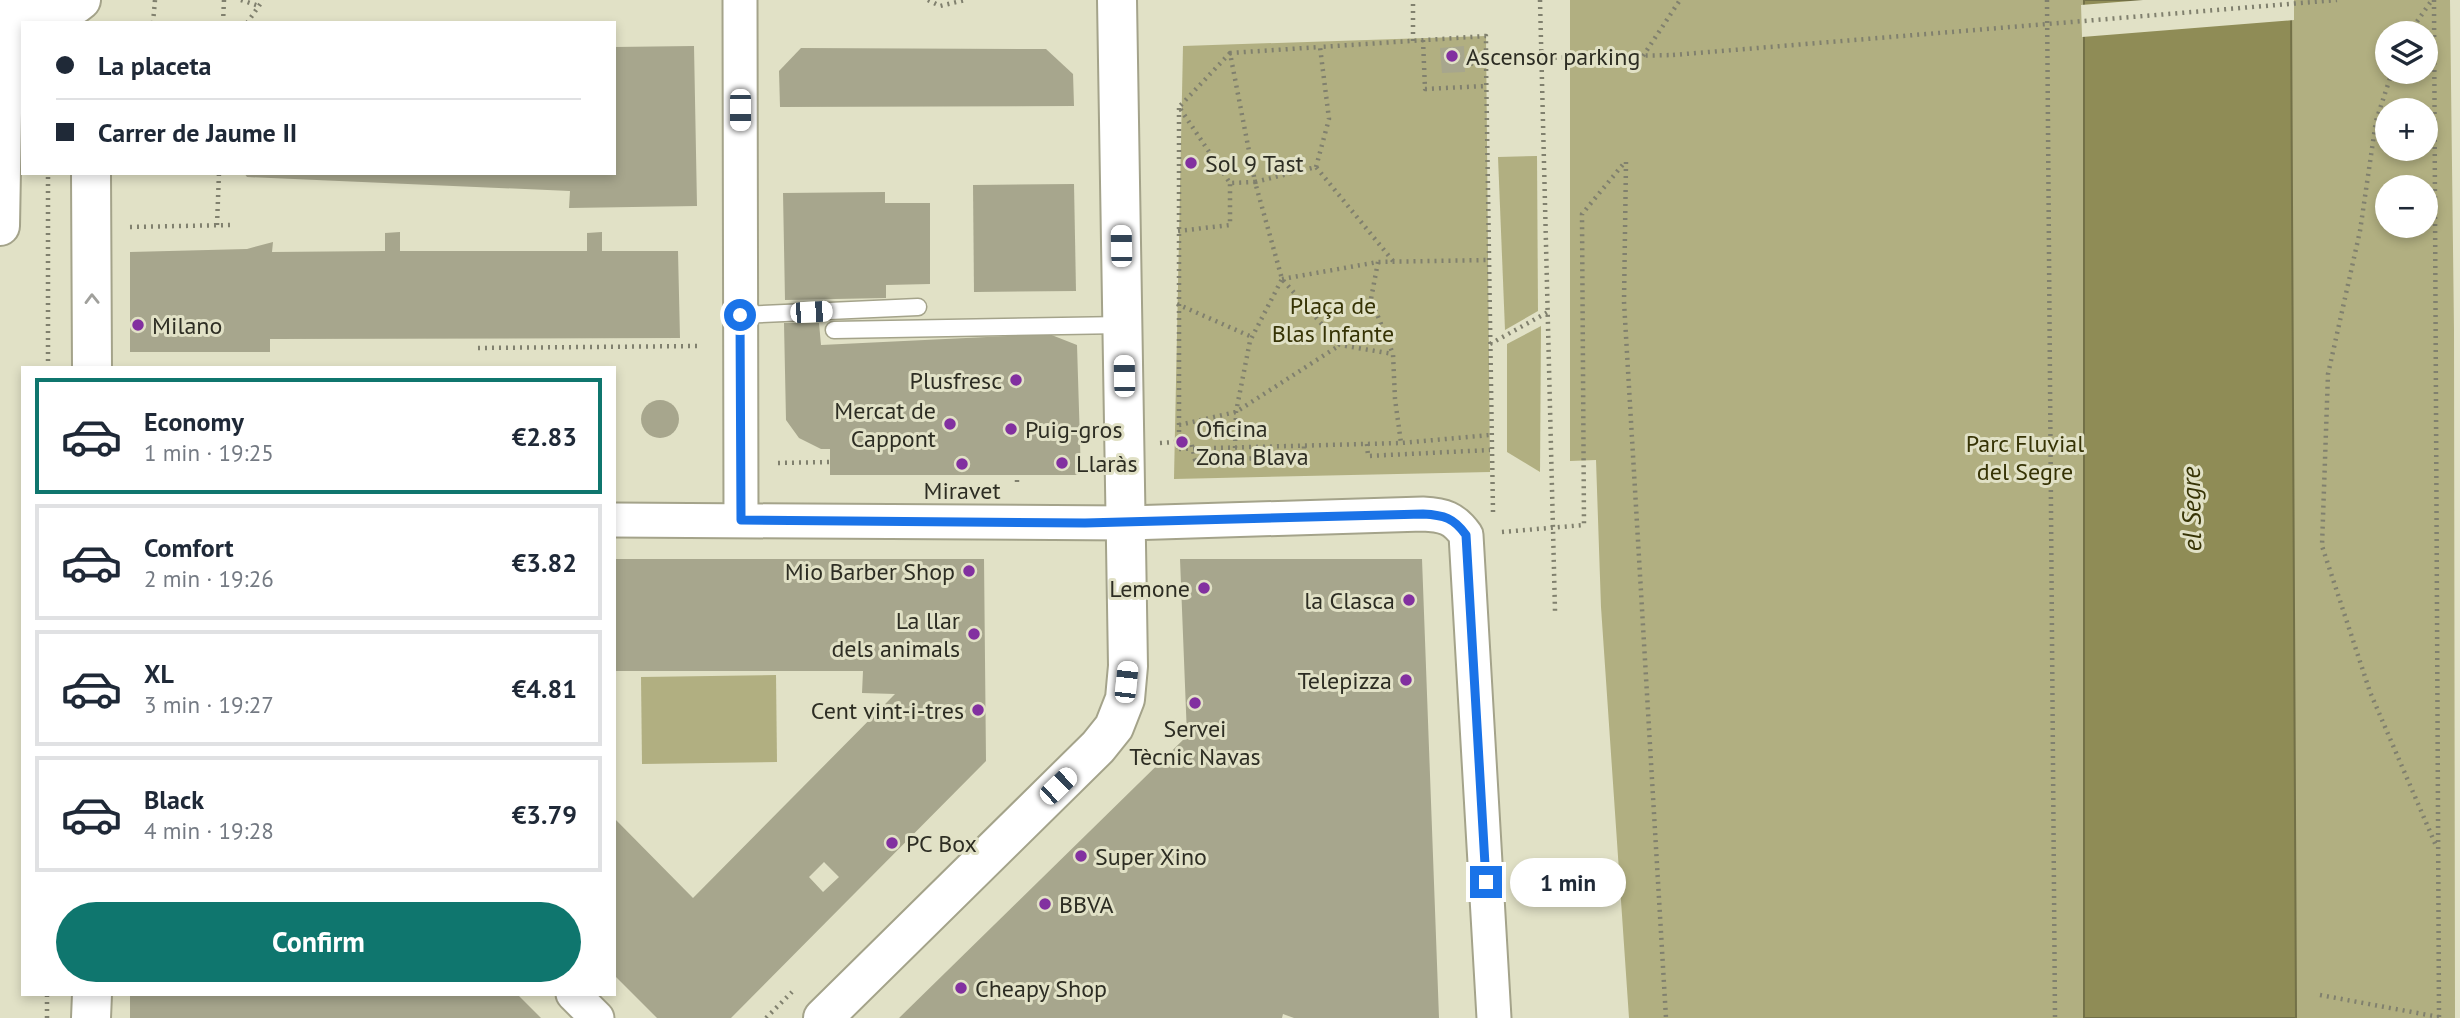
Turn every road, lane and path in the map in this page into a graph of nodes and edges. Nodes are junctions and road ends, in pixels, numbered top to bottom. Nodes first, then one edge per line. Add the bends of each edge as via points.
1 (4, 0) edge
2 (12, 0) edge
3 (81, 0) edge
4 (90, 0) edge
5 (155, 0) edge
6 (224, 0) edge
7 (241, 0) edge
8 (263, 0) edge
9 (740, 0) edge
10 (928, 0) edge
11 (965, 0) edge
12 (1117, 0) edge
13 (1413, 0) edge
14 (1540, 0) edge
15 (1680, 0) edge
16 (2047, 0) edge
17 (2337, 0) edge
18 (2433, 0) edge
19 (259, 6) junction
20 (90, 21) edge
21 (153, 21) edge
22 (223, 21) edge
23 (248, 21) edge
24 (2418, 21) edge
25 (1423, 40) junction
26 (1413, 41) junction
27 (1320, 47) junction
28 (1230, 53) junction
29 (1642, 57) junction
30 (1542, 58) junction
31 (1486, 63) junction
32 (1465, 64) dead end
33 (13, 67) edge
34 (2388, 84) edge
35 (1486, 86) junction
36 (1179, 107) junction
37 (1315, 167) junction
38 (48, 175) edge
39 (91, 175) edge
40 (219, 175) edge
41 (1255, 182) junction
42 (1230, 183) junction
43 (217, 225) junction
44 (230, 225) dead end
45 (0, 226) edge
46 (125, 227) dead end
47 (1178, 231) junction
48 (1489, 260) junction
49 (1393, 261) junction
50 (1378, 262) junction
51 (1282, 279) junction
52 (1177, 304) junction
53 (918, 307) dead end
54 (1548, 312) junction
55 (740, 315) junction
56 (1123, 325) junction
57 (834, 330) dead end
58 (1252, 337) junction
59 (1340, 345) junction
60 (1490, 345) junction
61 (701, 346) dead end
62 (478, 348) dead end
63 (1393, 354) junction
64 (48, 366) edge
65 (92, 366) edge
66 (1236, 412) junction
67 (1180, 425) junction
68 (1490, 435) junction
69 (1149, 443) dead end
70 (1401, 443) junction
71 (1367, 444) junction
72 (1304, 446) junction
73 (1235, 448) junction
74 (1193, 449) junction
75 (1490, 450) junction
76 (831, 462) dead end
77 (778, 463) dead end
78 (1017, 475) dead end
79 (1017, 482) dead end
80 (616, 520) edge
81 (741, 520) junction
82 (1128, 523) junction
83 (1553, 528) junction
84 (1480, 534) junction
85 (1555, 611) dead end
86 (2438, 852) junction
87 (47, 996) edge
88 (92, 996) edge
89 (575, 996) edge
90 (2320, 996) dead end
91 (2439, 1017) edge
92 (47, 1018) edge
93 (92, 1018) edge
94 (597, 1018) edge
95 (822, 1018) edge
96 (1494, 1018) edge
97 (1666, 1018) edge
98 (2055, 1018) edge

1 - 33 street
2 - 3 street via 31,12 48,14
4 - 20 street
5 - 21 path
6 - 22 path
7 - 19 path
8 - 19 path
9 - 55 street
10 - 11 path via 940,6
12 - 56 street
13 - 26 path
14 - 30 path
15 - 29 path
16 - 98 path
17 - 29 path, bridge
18 - 24 path
18 - 86 path
19 - 23 path
25 - 26 path
25 - 31 path via 1486,36
25 - 35 path via 1425,89
26 - 27 path
27 - 28 path
27 - 37 path via 1329,119
28 - 36 path
28 - 41 path
29 - 30 path
30 - 31 path
30 - 54 path
31 - 32 path
31 - 35 path
33 - 45 street
34 - 86 path via 2376,121 2360,231 2328,374 2322,545 2370,692
35 - 48 path
36 - 42 path
36 - 47 path
37 - 41 path
37 - 49 path
38 - 64 path
65 -> 39 street
40 - 43 path
41 - 42 path
41 - 51 path
42 - 47 path via 1230,225
43 - 44 path
43 - 46 path
47 - 52 path
48 - 49 path
48 - 60 path
49 - 50 path
50 - 51 path
50 - 63 path via 1371,299
51 - 58 path
51 - 59 path
52 - 58 path
52 - 67 path
53 - 55 lane
54 - 60 path
54 - 83 path
55 - 81 street
56 - 57 lane
56 - 82 street
58 - 66 path
59 - 63 path
59 - 66 path
60 - 68 path
61 - 62 path
63 - 70 path
66 - 67 path
66 - 73 path
67 - 74 path, bridge via 1179,449
68 - 70 path
68 - 75 path
69 - 74 path via 1191,441
70 - 71 path
71 - 72 path
71 - 75 path via 1368,456
72 - 73 path
72 - 74 path via 1304,457 1195,460
73 - 74 path
75 - 84 path
76 - 77 path
78 - 79 path
80 - 81 street
81 - 82 street
82 - 84 street via 1437,515
82 - 95 street via 1128,666 1125,699 1114,727
83 - 84 path
83 - 85 path
83 - 97 path via 1584,525 1582,214 1626,162 1624,302
84 - 96 street
86 - 91 path
87 - 92 path
88 - 93 street
89 - 94 street
90 - 91 path

